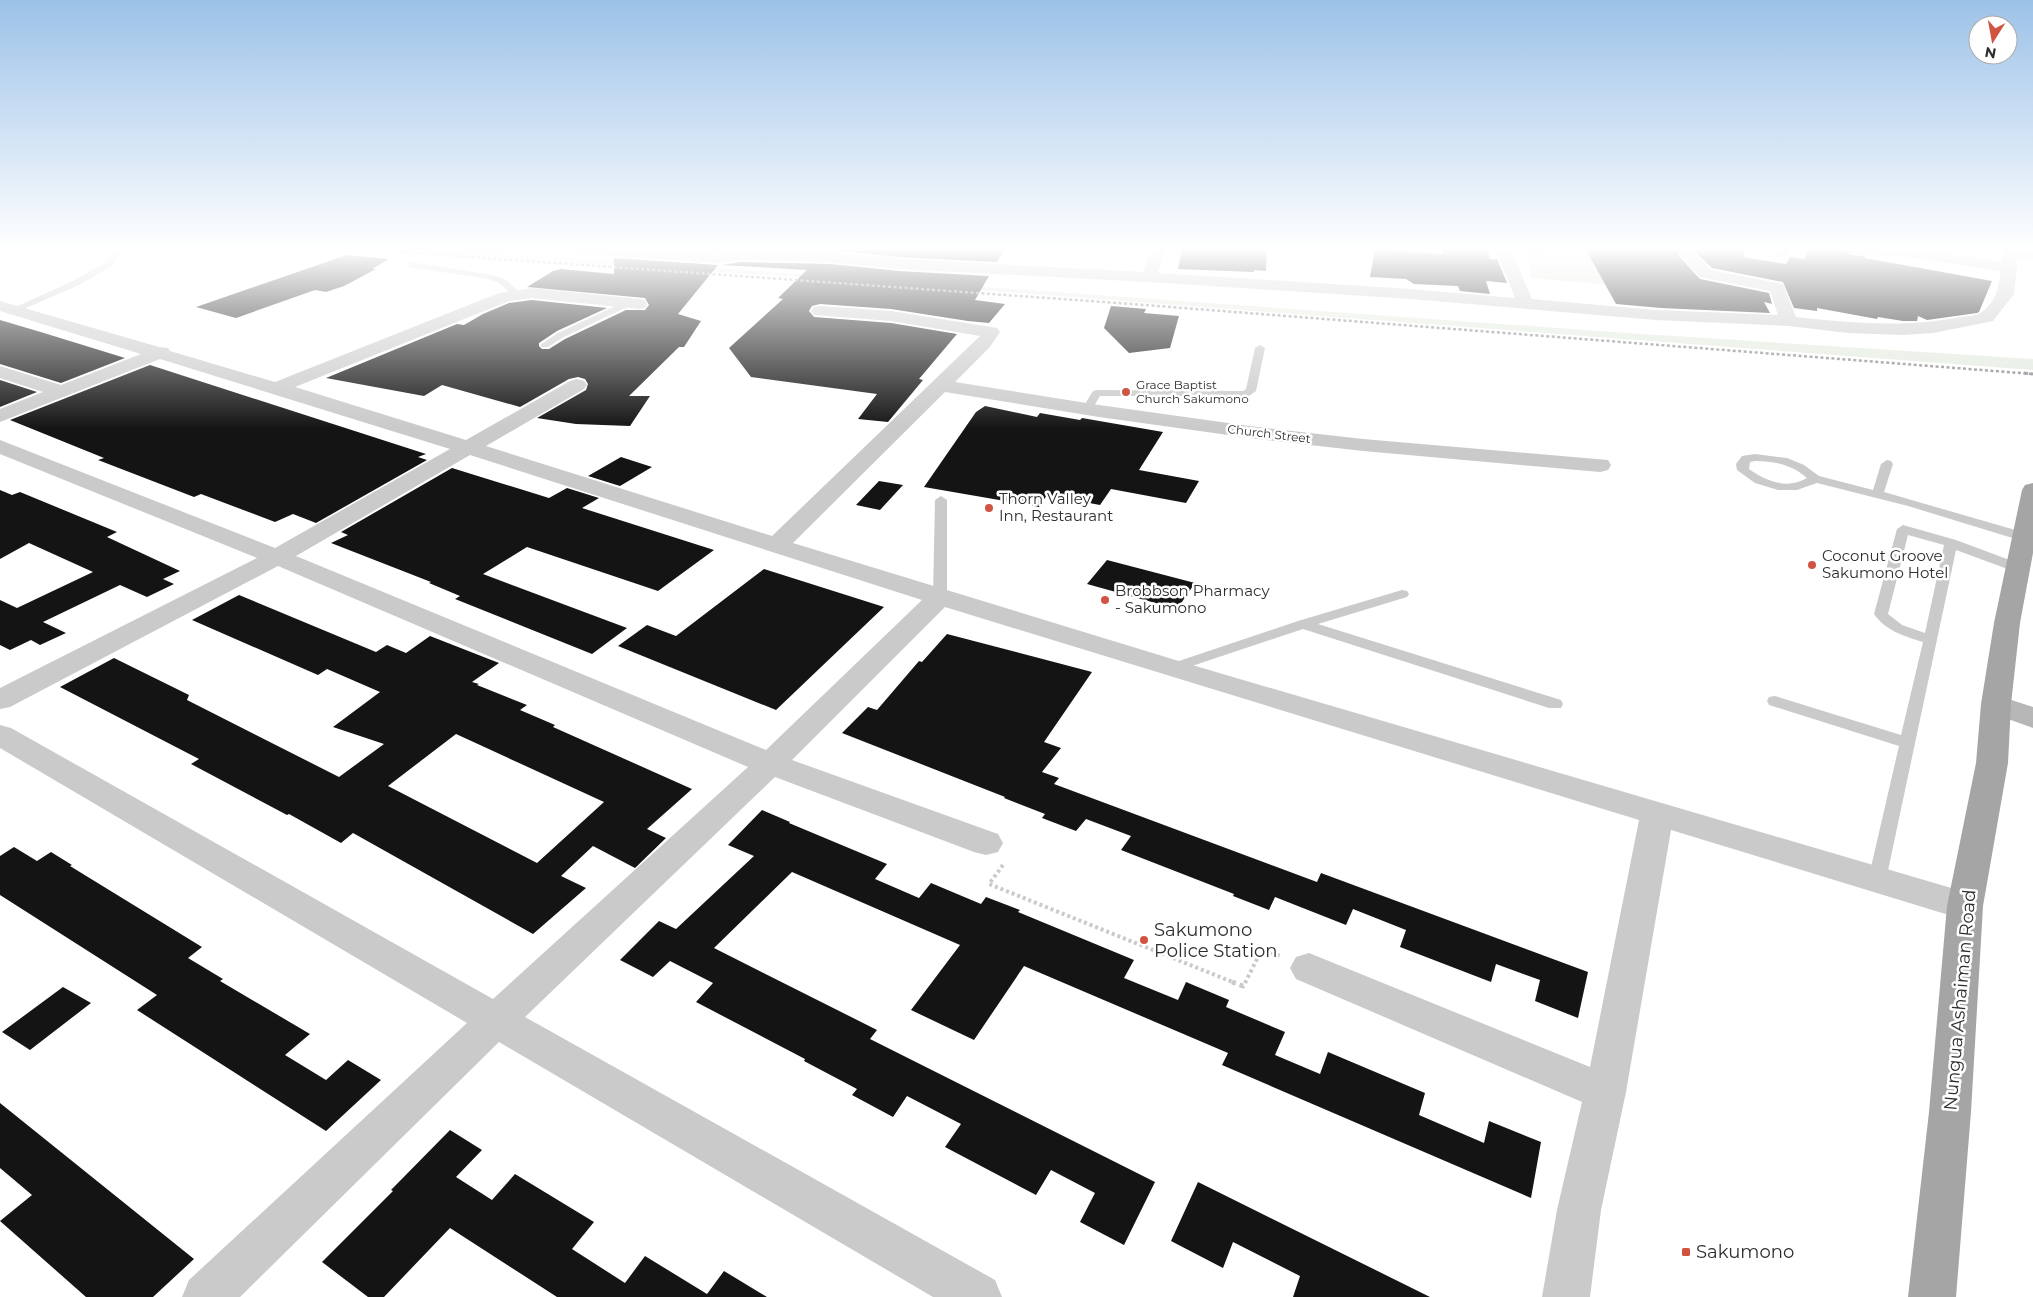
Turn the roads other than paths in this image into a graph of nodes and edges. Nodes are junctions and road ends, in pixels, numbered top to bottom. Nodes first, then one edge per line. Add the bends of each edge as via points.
1 (10, 309) edge
2 (476, 309) edge
3 (621, 309) edge
4 (1585, 309) edge
5 (1784, 309) edge
6 (1994, 309) edge
7 (820, 311) dead end
8 (1789, 322) junction
9 (545, 345) dead end
10 (1260, 348) dead end
11 (162, 352) junction
12 (0, 372) edge
13 (577, 385) dead end
14 (941, 385) junction
15 (276, 388) junction
16 (62, 392) junction
17 (1087, 410) junction
18 (0, 416) edge
19 (0, 446) edge
20 (465, 448) junction
21 (1887, 464) dead end
22 (1600, 465) dead end
23 (1816, 479) junction
24 (2033, 490) edge
25 (1878, 494) junction
26 (941, 500) dead end
27 (2024, 537) junction
28 (1951, 543) junction
29 (777, 545) junction
30 (277, 557) junction
31 (2018, 568) junction
32 (1402, 594) dead end
33 (940, 597) junction
34 (1302, 624) junction
35 (1932, 640) junction
36 (1172, 668) junction
37 (1997, 695) junction
38 (2033, 699) edge
39 (0, 700) edge
40 (1775, 701) dead end
41 (1555, 704) dead end
42 (2033, 718) edge
43 (0, 736) edge
44 (1908, 743) junction
45 (770, 764) junction
46 (1657, 814) junction
47 (986, 843) road end
48 (1877, 880) junction
49 (1965, 906) junction
50 (1309, 968) road end
51 (496, 1020) junction
52 (1605, 1092) junction
53 (206, 1297) edge
54 (978, 1297) edge
55 (1566, 1297) edge
56 (1932, 1297) edge

1 - 11 street
2 - 15 street
3 - 9 lane
4 - 8 street
5 - 8 street
6 - 8 street via 1987,317 1964,324 1903,330
7 - 14 street via 891,316 991,332
10 - 17 lane via 1251,391 1245,394 1097,393
11 - 15 street
11 - 16 street
12 - 16 street
13 - 20 street
14 - 17 street, Church Street
14 - 29 street
15 - 20 street
16 - 18 street
17 - 22 street, Church Street via 1362,445
19 - 30 street
20 - 29 street
20 - 30 street
21 - 25 lane
23 - 23 lane via 1797,488 1769,485 1753,478 1743,470 1742,464 1746,459 1774,458 1804,468
23 - 25 lane
24 - 27 main road, Nungua Ashaiman Road
25 - 27 lane
26 - 33 lane
27 - 31 main road, Nungua Ashaiman Road
28 - 31 lane
28 - 35 lane
28 - 35 lane via 1903,529 1881,614 1885,621 1900,629
29 - 33 street
30 - 39 street
30 - 45 street
31 - 37 main road, Nungua Ashaiman Road
32 - 34 lane
33 - 36 street
33 - 45 street
34 - 36 lane
34 - 41 lane
35 - 44 lane
36 - 46 street
37 - 38 main road
37 - 42 main road
37 - 49 main road, Nungua Ashaiman Road via 1992,763
40 - 44 lane
43 - 51 street
44 - 48 lane
45 - 47 street
45 - 51 street
46 - 48 street
46 - 52 street
48 - 49 street
49 - 56 main road, Nungua Ashaiman Road
50 - 52 street
51 - 53 street
51 - 54 street
52 - 55 street via 1578,1210

